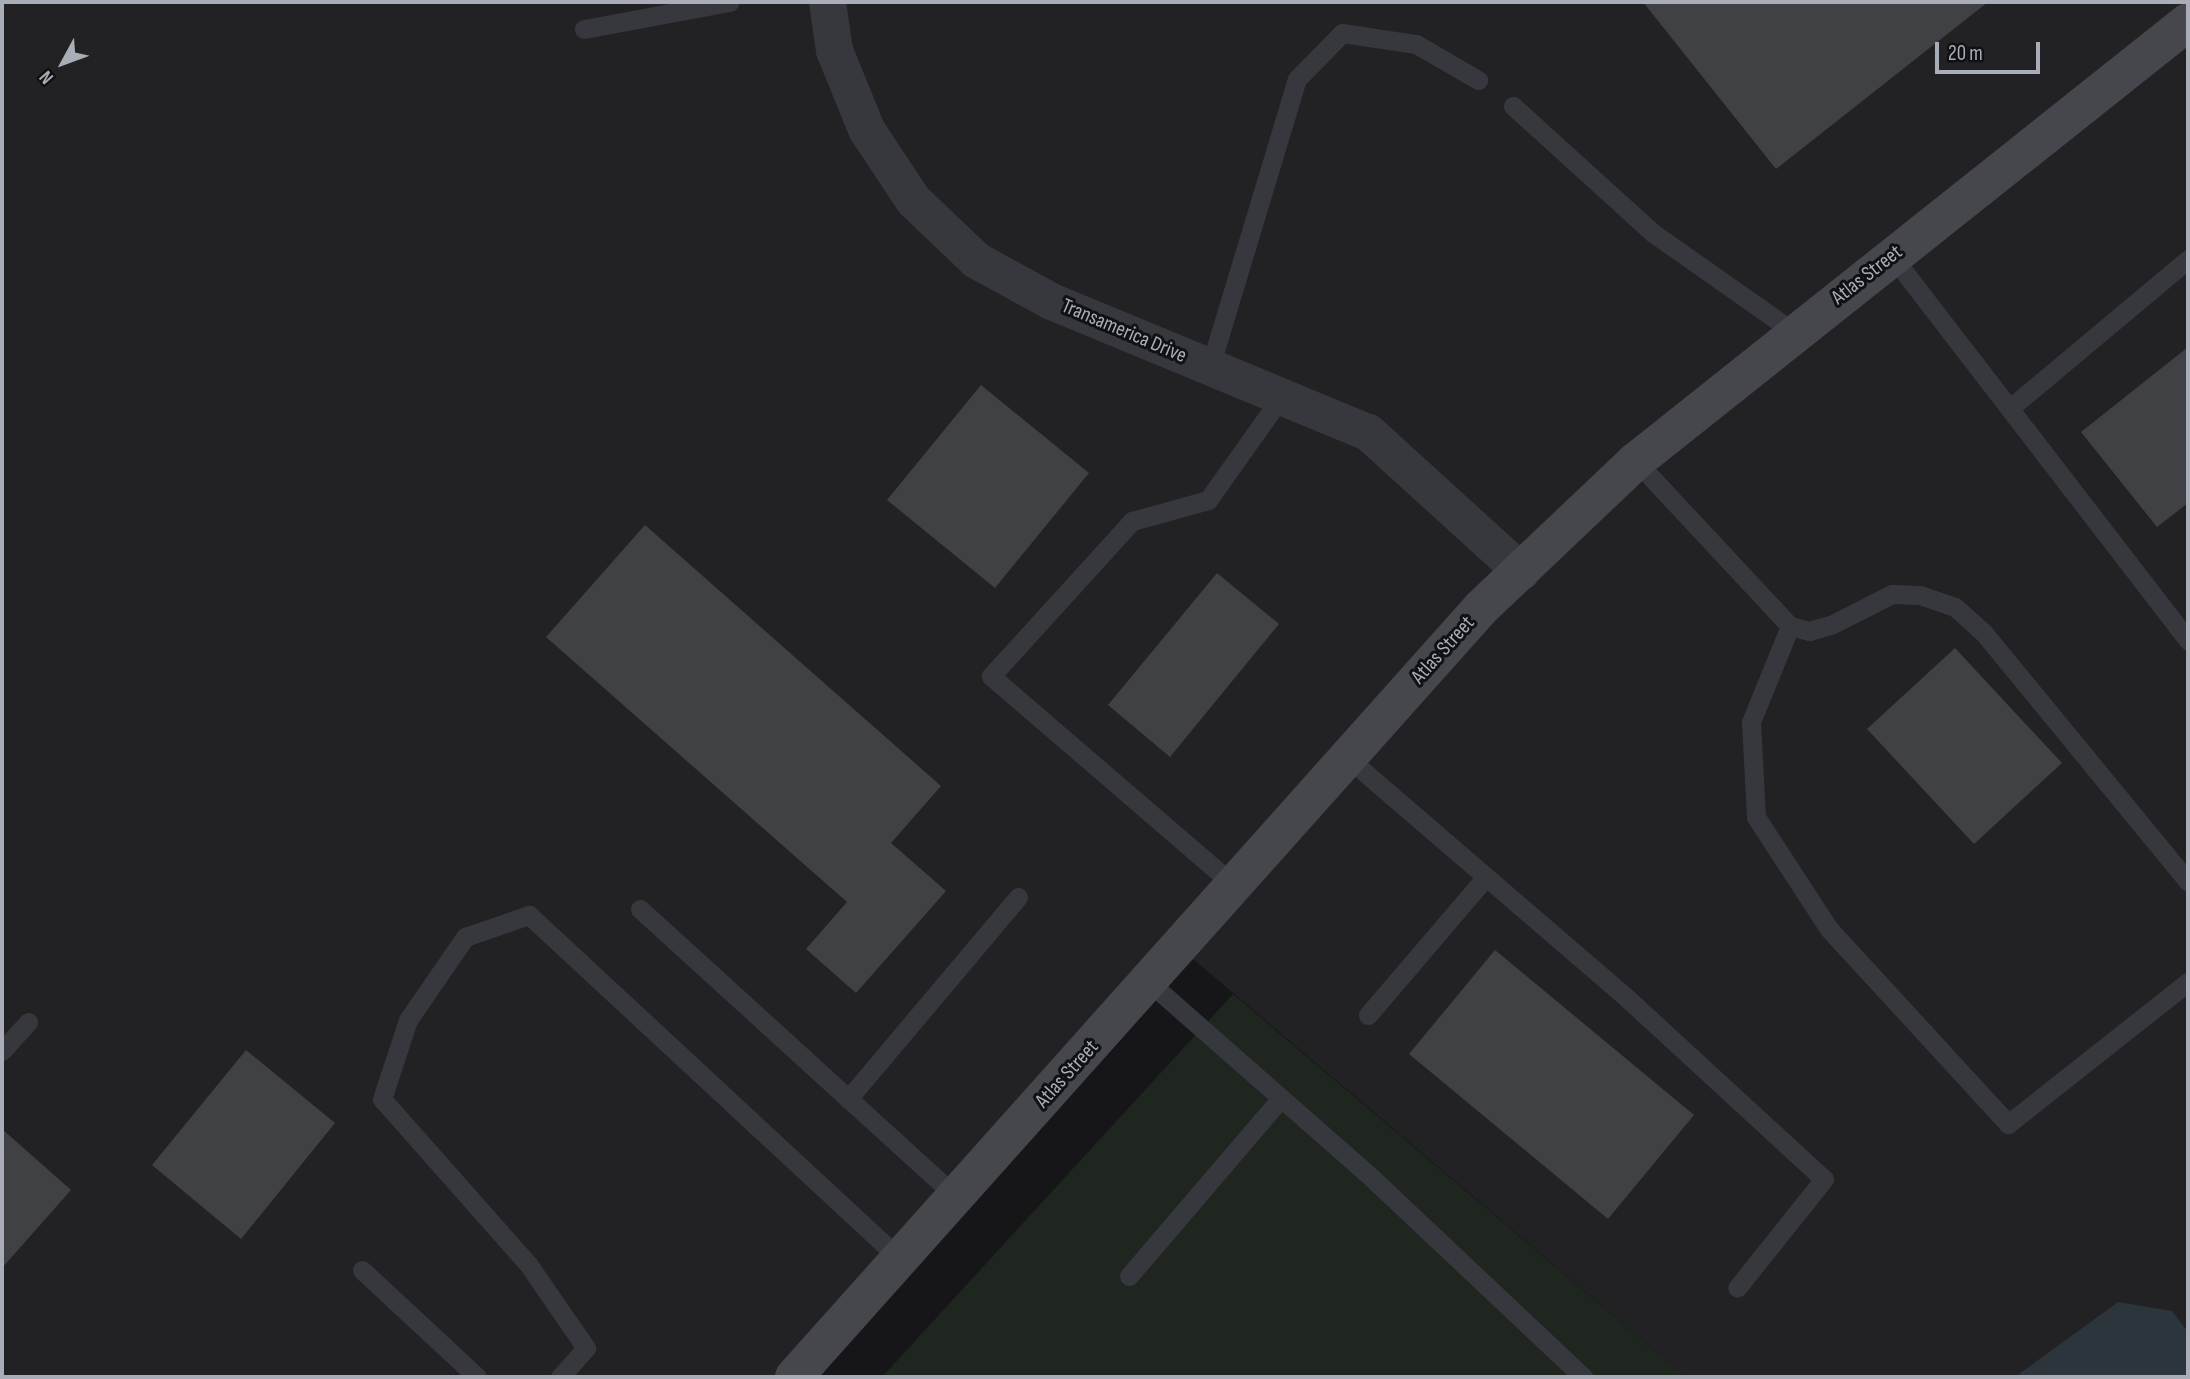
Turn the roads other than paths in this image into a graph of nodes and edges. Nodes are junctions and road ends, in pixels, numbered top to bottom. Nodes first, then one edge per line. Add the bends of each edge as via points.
1 (730, 2) edge
2 (827, 2) edge
3 (2188, 22) edge
4 (584, 29) dead end
5 (1478, 80) dead end
6 (1513, 106) dead end
7 (1892, 256) junction
8 (2188, 259) edge
9 (1794, 332) junction
10 (1210, 367) junction
11 (1282, 396) junction
12 (2010, 408) junction
13 (1636, 461) junction
14 (1521, 571) junction
15 (1790, 626) junction
16 (2188, 641) edge
17 (1348, 758) junction
18 (1484, 879) junction
19 (2188, 882) edge
20 (1235, 886) junction
21 (1018, 897) dead end
22 (640, 909) dead end
23 (1149, 982) junction
24 (2188, 982) edge
25 (1368, 1015) dead end
26 (28, 1022) dead end
27 (2, 1051) edge
28 (1281, 1098) junction
29 (848, 1099) junction
30 (957, 1197) junction
31 (901, 1259) junction
32 (362, 1270) dead end
33 (1129, 1276) dead end
34 (1737, 1288) dead end
35 (477, 1377) edge
36 (560, 1377) edge
37 (794, 1377) edge
38 (1583, 1377) edge

1 - 4 lane
2 - 10 street, Transamerica Drive via 834,50 866,129 913,200 940,226 976,260 1051,301
3 - 7 street, Atlas Street
5 - 10 lane via 1416,44 1342,33 1297,79
6 - 9 lane via 1653,233
7 - 9 street, Atlas Street
7 - 12 lane
8 - 12 lane
9 - 13 street, Atlas Street
10 - 11 street, Transamerica Drive
11 - 14 street, Transamerica Drive via 1384,444
11 - 20 lane via 1208,500 1132,521 991,676
12 - 16 lane
13 - 14 street, Atlas Street
13 - 15 lane
14 - 17 street, Atlas Street via 1481,608
15 - 19 lane via 1809,631 1833,624 1892,594 1920,595 1955,607 1983,632
15 - 24 lane via 1751,722 1756,817 1829,929 2008,1124
17 - 18 lane
17 - 20 street, Atlas Street
18 - 25 lane
18 - 34 lane via 1628,999 1824,1180
20 - 23 street, Atlas Street
21 - 29 lane
22 - 29 lane
23 - 28 lane
23 - 30 street, Atlas Street
26 - 27 lane
28 - 33 lane
28 - 38 lane
29 - 30 lane
30 - 31 street, Atlas Street
31 - 36 lane via 529,915 465,937 408,1020 382,1099 528,1264 586,1348
31 - 37 street, Atlas Street
32 - 35 lane

